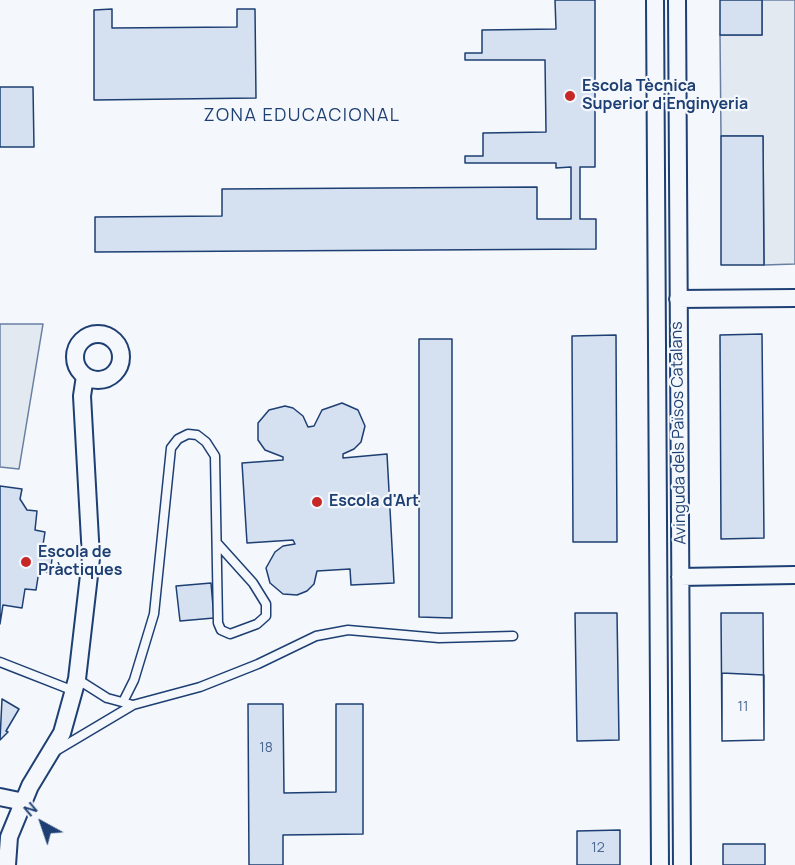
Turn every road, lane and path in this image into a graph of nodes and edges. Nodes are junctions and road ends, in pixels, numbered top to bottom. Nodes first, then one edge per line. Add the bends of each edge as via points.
1 (655, 0) edge
2 (677, 0) edge
3 (795, 298) edge
4 (678, 299) junction
5 (84, 376) dead end
6 (217, 543) junction
7 (795, 575) edge
8 (680, 577) junction
9 (513, 636) dead end
10 (0, 662) edge
11 (75, 685) junction
12 (123, 702) junction
13 (133, 705) junction
14 (49, 755) junction
15 (0, 797) edge
16 (24, 802) junction
17 (7, 865) edge
18 (660, 865) edge
19 (682, 865) edge

1 - 18 street, Avinguda dels Països Catalans
2 - 4 street, Avinguda dels Països Catalans
3 - 4 street
4 - 8 street, Avinguda dels Països Catalans
5 - 11 street via 91,558
6 - 6 lane via 218,623 220,630 230,634 257,624 266,616 266,604 253,583
6 - 12 lane via 215,456 206,442 188,434 171,448 154,614 134,680
7 - 8 street
8 - 19 street, Avinguda dels Països Catalans
9 - 13 lane via 439,638 348,630 316,636 200,687
10 - 11 lane
11 - 12 lane
11 - 14 street via 62,733
12 - 13 lane
13 - 14 lane
14 - 16 street
15 - 16 street
16 - 17 street via 9,837

